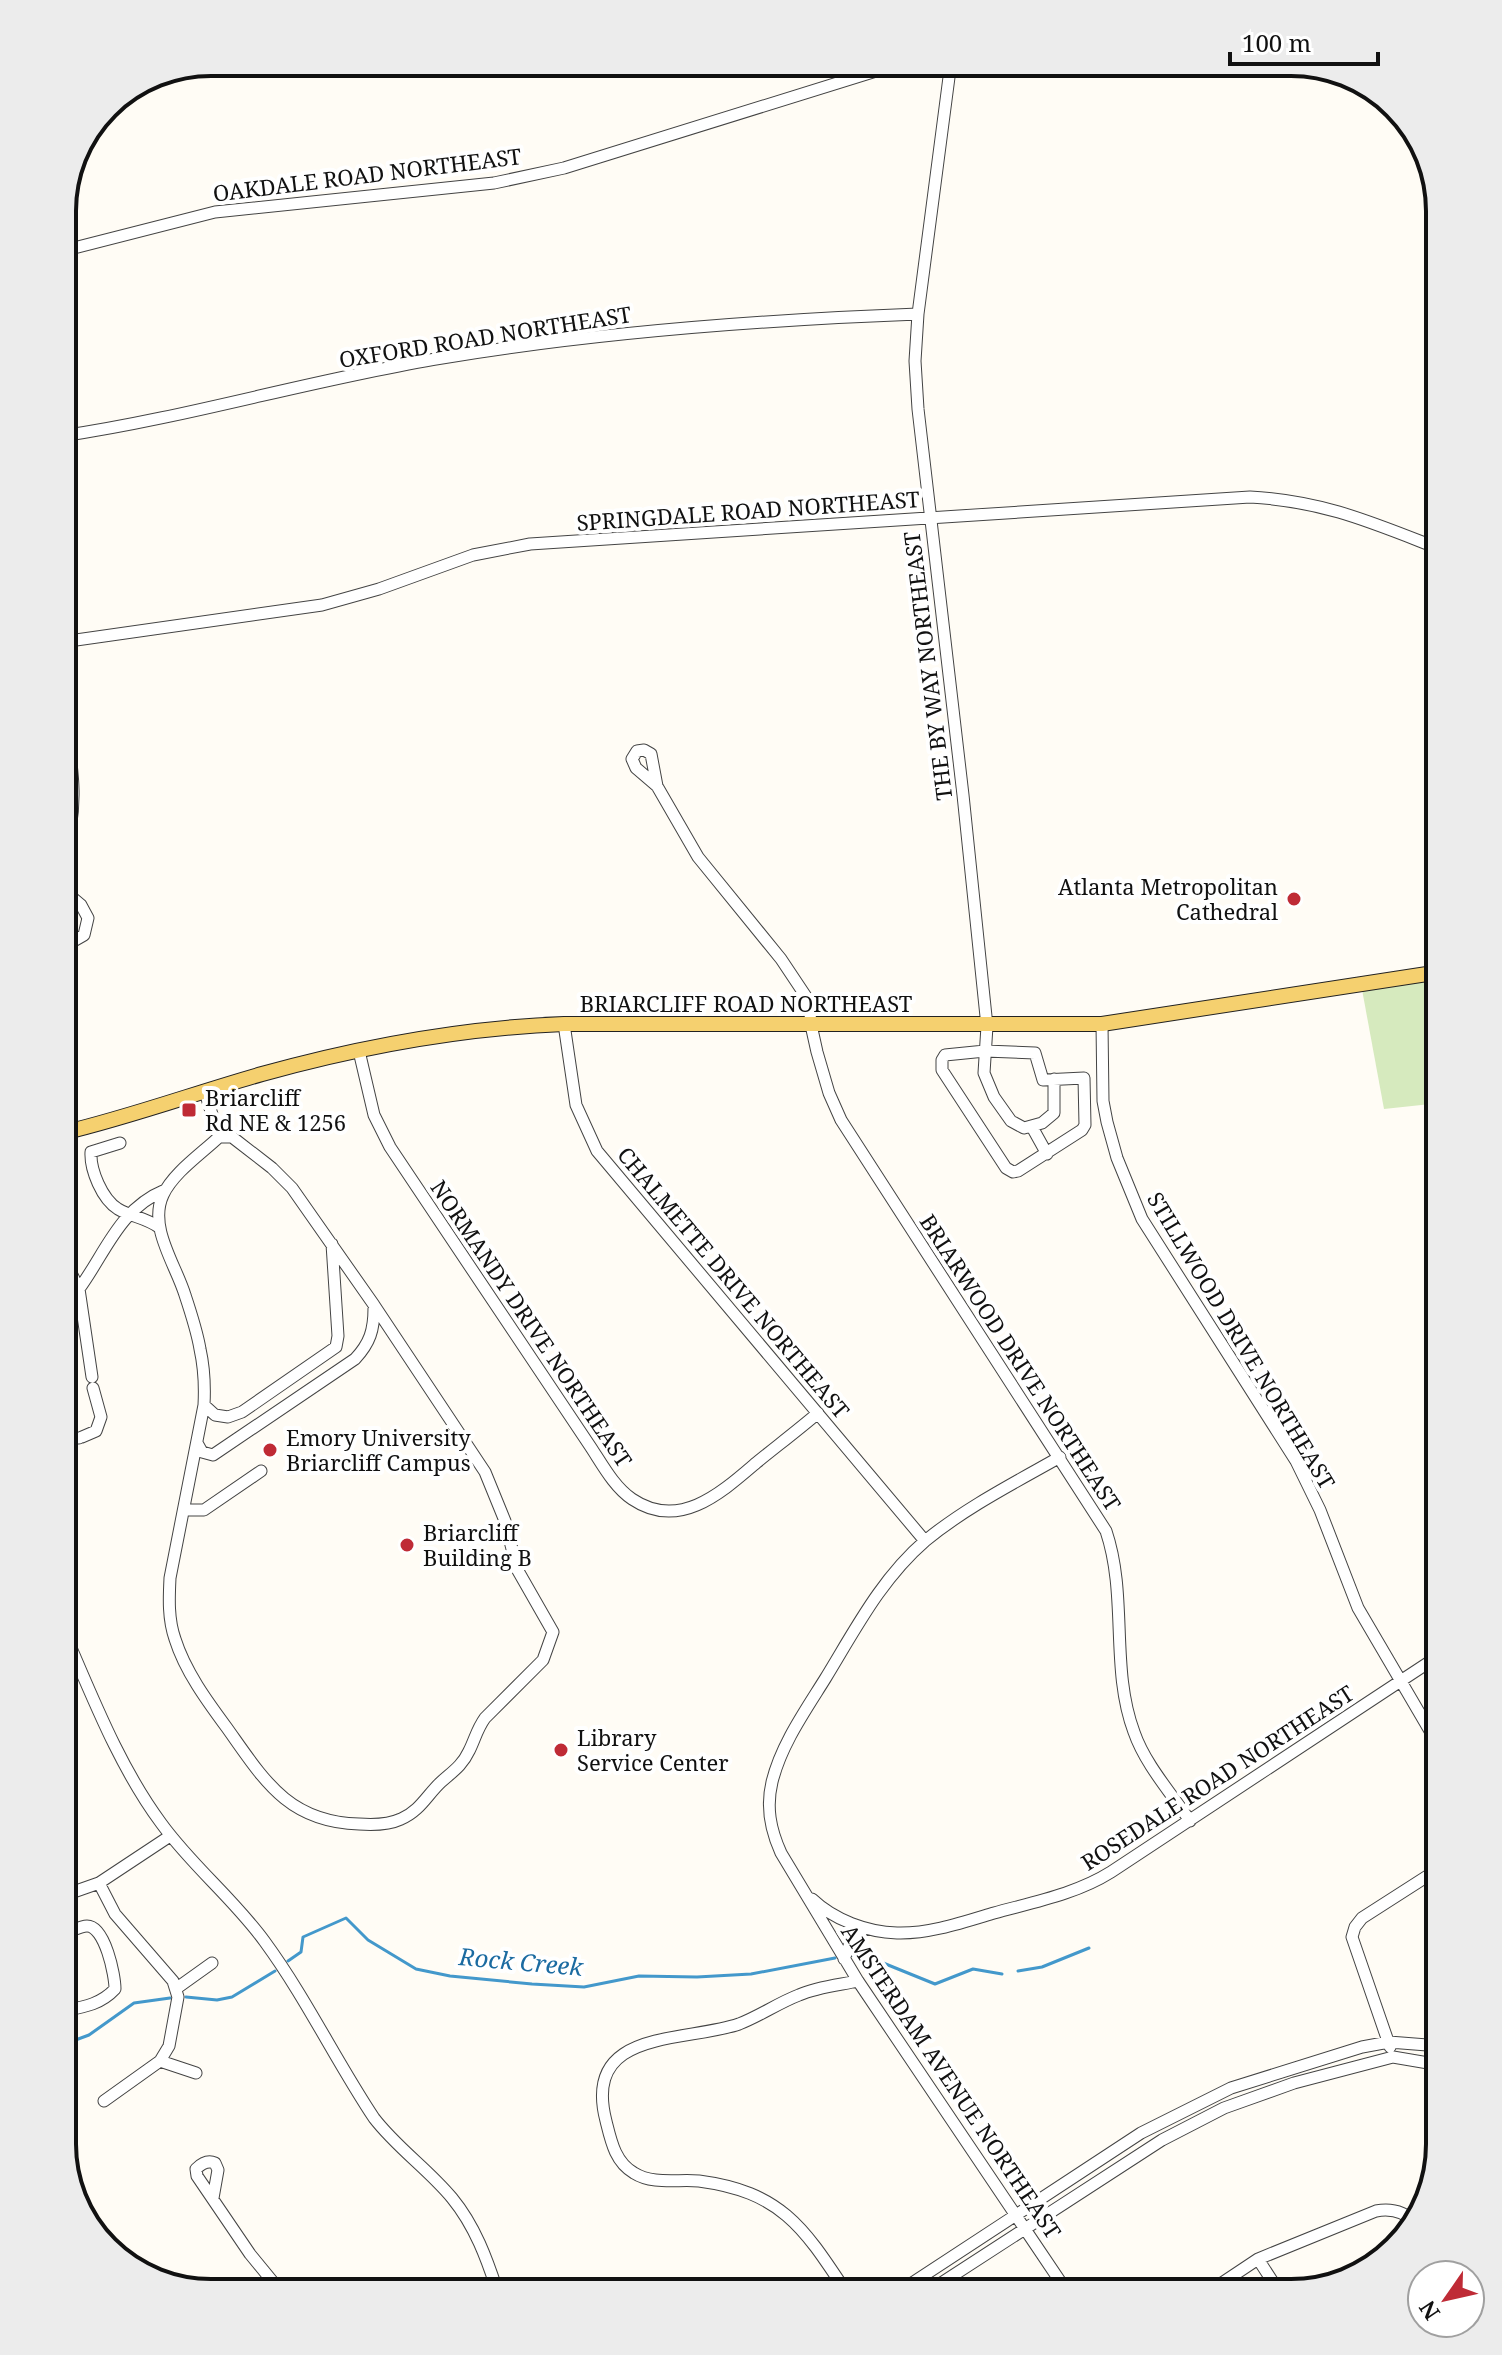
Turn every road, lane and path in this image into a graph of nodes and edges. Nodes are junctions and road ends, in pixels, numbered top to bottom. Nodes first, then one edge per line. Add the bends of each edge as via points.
1 (860, 76) edge
2 (949, 76) edge
3 (76, 247) edge
4 (918, 314) junction
5 (76, 434) edge
6 (929, 518) junction
7 (1426, 543) edge
8 (76, 640) edge
9 (657, 786) dead end
10 (76, 901) edge
11 (76, 940) edge
12 (1426, 974) edge
13 (564, 1024) junction
14 (1102, 1024) junction
15 (811, 1025) junction
16 (987, 1026) junction
17 (359, 1051) junction
18 (985, 1051) junction
19 (1054, 1079) junction
20 (205, 1092) junction
21 (1103, 1101) junction
22 (1084, 1103) junction
23 (1032, 1127) junction
24 (76, 1129) edge
25 (219, 1137) junction
26 (120, 1143) dead end
27 (1047, 1154) junction
28 (165, 1190) junction
29 (128, 1214) junction
30 (160, 1228) junction
31 (332, 1244) junction
32 (76, 1283) edge
33 (79, 1289) junction
34 (76, 1292) edge
35 (374, 1305) junction
36 (204, 1405) junction
37 (818, 1413) junction
38 (76, 1437) edge
39 (197, 1442) junction
40 (213, 1455) junction
41 (1060, 1457) junction
42 (261, 1471) dead end
43 (191, 1477) junction
44 (184, 1510) junction
45 (925, 1541) junction
46 (76, 1657) edge
47 (1426, 1664) edge
48 (1401, 1681) junction
49 (1426, 1724) edge
50 (1190, 1821) junction
51 (170, 1836) junction
52 (1426, 1877) edge
53 (99, 1883) junction
54 (76, 1891) edge
55 (803, 1891) junction
56 (865, 1928) junction
57 (76, 1929) edge
58 (844, 1959) junction
59 (212, 1963) dead end
60 (858, 1981) junction
61 (177, 1988) junction
62 (76, 2008) edge
63 (1389, 2042) junction
64 (1426, 2045) edge
65 (1393, 2057) junction
66 (160, 2061) junction
67 (1426, 2063) edge
68 (196, 2073) dead end
69 (1228, 2090) junction
70 (104, 2101) dead end
71 (1233, 2105) junction
72 (213, 2198) dead end
73 (1015, 2213) junction
74 (1406, 2215) edge
75 (1025, 2228) junction
76 (1258, 2259) junction
77 (271, 2279) edge
78 (493, 2279) edge
79 (838, 2279) edge
80 (918, 2279) edge
81 (947, 2279) edge
82 (1059, 2279) edge
83 (1228, 2279) edge
84 (1271, 2279) edge

1 - 3 street, OAKDALE ROAD NORTHEAST via 564,168 467,186 215,212
2 - 4 street, THE BY WAY NORTHEAST
4 - 5 street, OXFORD ROAD NORTHEAST via 546,343 348,375 164,419
4 - 6 street, THE BY WAY NORTHEAST via 916,370
6 - 7 street, SPRINGDALE ROAD NORTHEAST via 1284,499 1346,512
6 - 8 street, SPRINGDALE ROAD NORTHEAST via 530,544 473,555 322,605
6 - 16 street, THE BY WAY NORTHEAST
9 - 15 street, BRIARWOOD DRIVE NORTHEAST via 698,857 809,1001
10 - 11 street via 88,918 84,935
12 - 14 main road, BRIARCLIFF ROAD NORTHEAST
13 - 15 main road, BRIARCLIFF ROAD NORTHEAST
13 - 17 main road, BRIARCLIFF ROAD NORTHEAST
13 - 37 street, CHALMETTE DRIVE NORTHEAST via 576,1105 597,1151
14 - 16 main road, BRIARCLIFF ROAD NORTHEAST
14 - 21 street, STILLWOOD DRIVE NORTHEAST
15 - 16 main road, BRIARCLIFF ROAD NORTHEAST
15 - 41 street, BRIARWOOD DRIVE NORTHEAST via 841,1120
16 - 18 street, THE BY WAY NORTHEAST
17 - 20 main road, BRIARCLIFF ROAD NORTHEAST
17 - 37 street, NORMANDY DRIVE NORTHEAST via 374,1115 390,1147 596,1456 630,1497 658,1510 702,1505
18 - 19 street via 1035,1053 1043,1080
18 - 23 street, THE BY WAY NORTHEAST via 984,1073 994,1097 1014,1125
18 - 27 street via 945,1055 942,1070 1006,1168 1018,1171
19 - 22 street via 1084,1078
19 - 23 street via 1054,1113
20 - 24 main road, BRIARCLIFF ROAD NORTHEAST
20 - 25 street
21 - 22 street
21 - 48 street, STILLWOOD DRIVE NORTHEAST via 1113,1146 1142,1219 1296,1461 1358,1608
22 - 27 street via 1082,1130
23 - 27 street
25 - 28 street
25 - 31 street via 232,1137 272,1168
26 - 29 street via 95,1149 91,1159 110,1202
28 - 29 street
28 - 30 street
29 - 30 street
29 - 33 street
30 - 36 street via 200,1348
31 - 35 street
31 - 36 street via 336,1347 236,1415 215,1415
32 - 33 street
33 - 34 street
33 - 38 street via 101,1417 93,1433
35 - 40 street via 369,1342 355,1359
35 - 44 street via 485,1472 517,1569 553,1632 543,1660 485,1718 458,1770 418,1809 389,1823 336,1822 293,1806 266,1782 200,1689 174,1636 168,1603
36 - 39 street
37 - 45 street, CHALMETTE DRIVE NORTHEAST
39 - 40 street via 202,1452
39 - 43 street
40 - 43 street
41 - 45 street, AMSTERDAM AVENUE NORTHEAST
41 - 50 street, BRIARWOOD DRIVE NORTHEAST via 1100,1520 1113,1554 1124,1689 1133,1730
42 - 44 street via 204,1510
43 - 44 street
45 - 55 street, AMSTERDAM AVENUE NORTHEAST via 857,1623 776,1770 770,1799 772,1830
46 - 51 street via 126,1765
47 - 48 street, ROSEDALE ROAD NORTHEAST
48 - 49 street, STILLWOOD DRIVE NORTHEAST
48 - 50 street, ROSEDALE ROAD NORTHEAST
50 - 56 street, ROSEDALE ROAD NORTHEAST via 1098,1881 1075,1890 913,1932
51 - 53 street
51 - 78 street via 265,1941 374,2118 460,2209
52 - 63 street via 1362,1918 1352,1937
53 - 54 street
53 - 61 street via 115,1914
55 - 56 street, ROSEDALE ROAD NORTHEAST via 828,1911
55 - 58 street, AMSTERDAM AVENUE NORTHEAST
56 - 58 street via 851,1941
57 - 62 street via 96,1930 115,1977 115,1989 107,1997
58 - 60 street, AMSTERDAM AVENUE NORTHEAST
59 - 61 street
60 - 73 street, AMSTERDAM AVENUE NORTHEAST
60 - 79 street via 805,1993 729,2027 639,2044 610,2070 602,2100 615,2152 628,2169 648,2179 736,2189 771,2203 811,2238
61 - 66 street via 169,2046
63 - 64 street
63 - 65 street
63 - 69 street
65 - 67 street
65 - 71 street
66 - 68 street
66 - 70 street
69 - 71 street
69 - 73 street via 1141,2133
71 - 75 street via 1162,2140
72 - 77 street
73 - 75 street, AMSTERDAM AVENUE NORTHEAST
73 - 80 street
74 - 76 street via 1376,2211
75 - 81 street
75 - 82 street, AMSTERDAM AVENUE NORTHEAST
76 - 83 street
76 - 84 street

